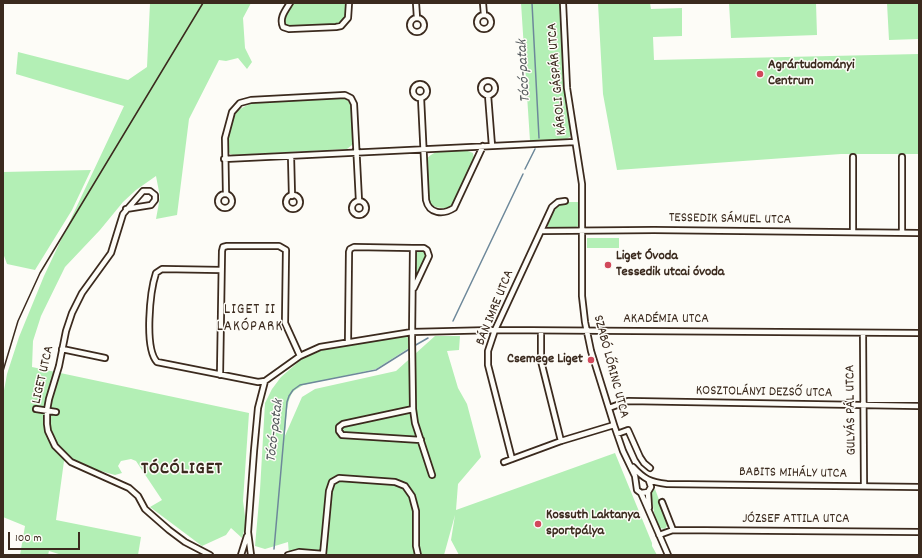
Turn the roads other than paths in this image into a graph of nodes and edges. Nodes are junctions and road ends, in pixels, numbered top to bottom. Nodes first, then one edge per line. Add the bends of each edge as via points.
1 (290, 3) edge
2 (349, 3) edge
3 (416, 3) edge
4 (483, 3) edge
5 (563, 3) edge
6 (484, 15) dead end
7 (417, 18) dead end
8 (488, 95) dead end
9 (421, 98) dead end
10 (575, 142) junction
11 (483, 146) junction
12 (492, 146) junction
13 (423, 149) junction
14 (357, 152) junction
15 (291, 156) junction
16 (853, 157) dead end
17 (902, 157) dead end
18 (224, 159) junction
19 (581, 176) joint
20 (226, 194) dead end
21 (292, 196) dead end
22 (359, 201) dead end
23 (565, 201) dead end
24 (126, 209) junction
25 (541, 231) junction
26 (582, 231) junction
27 (852, 232) junction
28 (902, 233) junction
29 (919, 233) edge
30 (413, 248) junction
31 (222, 270) junction
32 (413, 291) junction
33 (495, 330) junction
34 (586, 330) junction
35 (541, 331) junction
36 (412, 332) junction
37 (862, 333) junction
38 (919, 333) edge
39 (348, 342) junction
40 (62, 349) junction
41 (300, 356) junction
42 (105, 358) dead end
43 (220, 375) junction
44 (265, 382) junction
45 (863, 406) junction
46 (919, 406) edge
47 (609, 408) junction
48 (36, 409) dead end
49 (47, 410) junction
50 (413, 410) junction
51 (56, 412) dead end
52 (614, 424) junction
53 (617, 434) junction
54 (421, 440) junction
55 (561, 441) junction
56 (512, 459) junction
57 (504, 462) dead end
58 (630, 464) junction
59 (650, 468) dead end
60 (432, 475) dead end
61 (647, 479) junction
62 (637, 483) junction
63 (667, 484) junction
64 (864, 486) junction
65 (919, 487) edge
66 (650, 490) junction
67 (642, 493) junction
68 (662, 502) dead end
69 (650, 512) junction
70 (673, 530) junction
71 (248, 532) junction
72 (919, 532) edge
73 (659, 535) junction
74 (204, 551) junction
75 (323, 554) edge
76 (210, 555) edge
77 (215, 555) edge
78 (241, 555) edge
79 (251, 555) edge
80 (288, 555) edge
81 (418, 555) edge
82 (668, 555) edge

1 - 2 street via 281,22 289,29 341,26 348,18
3 - 7 street
4 - 6 street
5 - 10 street, KÁROLI GÁSPÁR UTCA via 567,88
8 - 12 street
9 - 13 street
10 - 12 street
10 - 19 street, KÁROLI GÁSPÁR UTCA
11 - 12 street
11 - 13 street
11 - 13 street via 458,202 454,208 444,212 432,210 427,206
13 - 14 street
14 - 15 street
14 - 18 street via 352,98 345,96 250,100 240,103 232,112 225,138
14 - 22 street
15 - 18 street
15 - 21 street
16 - 27 street
17 - 28 street
18 - 20 street
19 - 26 street, SZABÓ LŐRINC UTCA
23 - 25 street, BÁN IMRE UTCA via 558,202 552,207
24 - 24 street, LIGET UTCA via 151,205 155,195 150,191 143,191
24 - 40 street, LIGET UTCA via 111,253 82,293 72,313
25 - 26 street, TESSEDIK SÁMUEL UTCA
25 - 33 street, BÁN IMRE UTCA
26 - 27 street, TESSEDIK SÁMUEL UTCA
26 - 34 street, SZABÓ LŐRINC UTCA via 582,296
27 - 28 street, TESSEDIK SÁMUEL UTCA
28 - 29 street, TESSEDIK SÁMUEL UTCA
30 - 32 street
30 - 32 street via 424,248 429,256
30 - 39 street via 350,249
31 - 41 street via 223,247 279,246 286,250 285,323
31 - 43 street
31 - 43 street via 162,269 156,273 149,319 152,353 157,362
32 - 36 street
33 - 35 street, AKADÉMIA UTCA
33 - 36 street, AKADÉMIA UTCA
33 - 56 street, BÁN IMRE UTCA via 488,351 488,365
34 - 35 street, AKADÉMIA UTCA
34 - 37 street, AKADÉMIA UTCA
34 - 47 street, SZABÓ LŐRINC UTCA
35 - 55 street via 541,361
36 - 39 street, AKADÉMIA UTCA
36 - 50 street
37 - 38 street, AKADÉMIA UTCA
37 - 45 street, GULYÁS PÁL UTCA
39 - 41 street, AKADÉMIA UTCA via 320,347
40 - 42 street
40 - 49 street, LIGET UTCA
41 - 44 street, AKADÉMIA UTCA
43 - 44 street
44 - 71 street via 258,408
45 - 46 street, KOSZTOLÁNYI DEZSŐ UTCA
45 - 47 street, KOSZTOLÁNYI DEZSŐ UTCA via 628,401
45 - 64 street, GULYÁS PÁL UTCA
47 - 52 street, SZABÓ LŐRINC UTCA
48 - 49 street
49 - 51 street
49 - 74 street, LIGET UTCA via 48,431 55,446 64,456 71,462 129,488 160,523 185,542
50 - 54 street
50 - 54 street via 342,424 339,431 342,435
52 - 53 street, SZABÓ LŐRINC UTCA
52 - 55 street
53 - 58 street, SZABÓ LŐRINC UTCA
53 - 59 street via 628,430 640,457
54 - 60 street
55 - 56 street
56 - 57 street
58 - 61 street, SZABÓ LŐRINC UTCA
58 - 62 street, SZABÓ LŐRINC UTCA
61 - 62 street via 640,479
61 - 63 street, BABITS MIHÁLY UTCA
61 - 66 street
62 - 67 street via 636,488
63 - 64 street, BABITS MIHÁLY UTCA
63 - 66 street, BABITS MIHÁLY UTCA
64 - 65 street, BABITS MIHÁLY UTCA
66 - 67 street
66 - 69 street
67 - 69 street
68 - 70 street
69 - 73 street
70 - 72 street, JÓZSEF ATTILA UTCA
70 - 73 street
71 - 78 street
71 - 79 street
73 - 82 street
74 - 76 street, LIGET UTCA
74 - 77 street, LIGET UTCA
75 - 80 street via 299,552
75 - 81 street via 329,490 332,482 339,478 395,482 405,486 412,496 416,510

